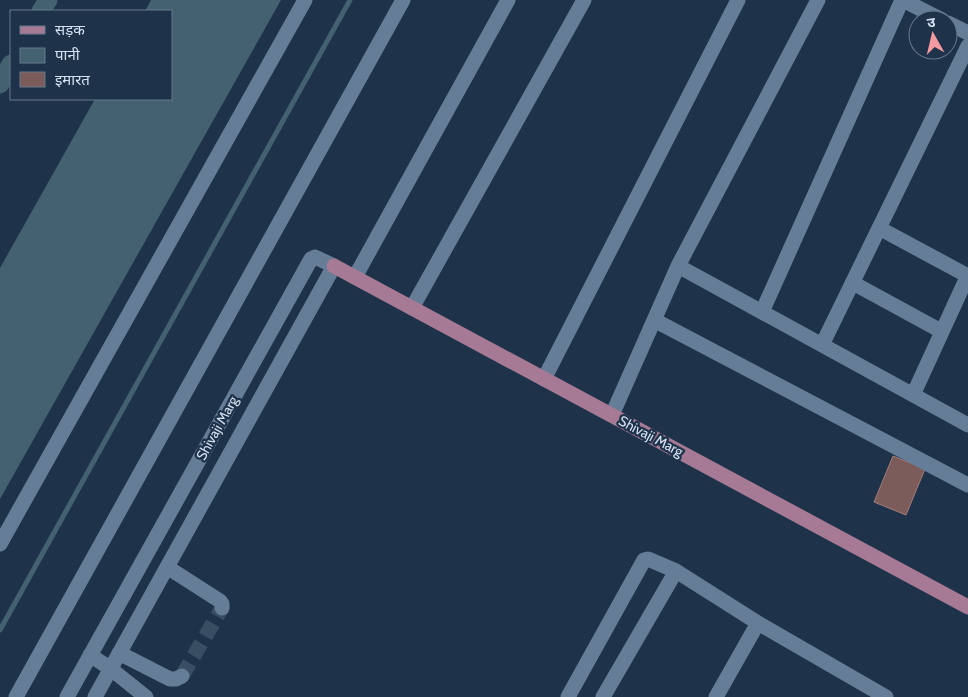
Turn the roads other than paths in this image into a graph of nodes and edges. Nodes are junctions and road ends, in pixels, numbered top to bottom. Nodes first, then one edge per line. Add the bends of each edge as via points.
1 (304, 0) edge
2 (403, 0) edge
3 (508, 0) edge
4 (584, 0) edge
5 (738, 0) edge
6 (818, 0) edge
7 (903, 0) edge
8 (922, 10) edge
9 (968, 46) edge
10 (879, 228) junction
11 (334, 266) junction
12 (678, 266) junction
13 (968, 276) edge
14 (356, 278) junction
15 (853, 283) junction
16 (412, 308) junction
17 (762, 312) junction
18 (654, 320) junction
19 (941, 331) junction
20 (822, 345) junction
21 (544, 379) junction
22 (913, 395) junction
23 (612, 415) junction
24 (968, 425) edge
25 (968, 485) edge
26 (0, 544) edge
27 (167, 567) junction
28 (676, 571) junction
29 (968, 607) edge
30 (222, 608) dead end
31 (110, 619) junction
32 (758, 623) junction
33 (132, 629) junction
34 (119, 653) junction
35 (90, 655) junction
36 (111, 669) junction
37 (182, 676) dead end
38 (16, 697) edge
39 (67, 697) edge
40 (95, 697) edge
41 (146, 697) edge
42 (568, 697) edge
43 (603, 697) edge
44 (716, 697) edge
45 (886, 697) edge

1 - 26 street
2 - 38 street
3 - 14 street
4 - 16 street
5 - 21 street
6 - 12 street
7 - 8 street
7 - 17 street
9 - 10 street
10 - 13 street
10 - 15 street
11 - 14 main road, Shivaji Marg
11 - 27 street, Shivaji Marg
11 - 31 street, Shivaji Marg via 315,257 311,259
12 - 17 street
12 - 18 street
13 - 19 street
14 - 16 main road, Shivaji Marg
15 - 19 street
15 - 20 street
16 - 21 main road, Shivaji Marg
17 - 20 street
18 - 23 street
18 - 25 street
19 - 22 street
20 - 22 street
21 - 23 main road, Shivaji Marg
22 - 24 street
23 - 29 main road, Shivaji Marg
27 - 30 street via 220,600
27 - 33 street, Shivaji Marg
28 - 32 street
28 - 42 street via 644,560
28 - 43 street
31 - 33 street
31 - 35 street, Shivaji Marg
32 - 44 street
32 - 45 street
33 - 34 street, Shivaji Marg
34 - 36 street, Shivaji Marg
34 - 37 street via 170,678
35 - 36 street
35 - 39 street, Shivaji Marg
36 - 40 street, Shivaji Marg
36 - 41 street

